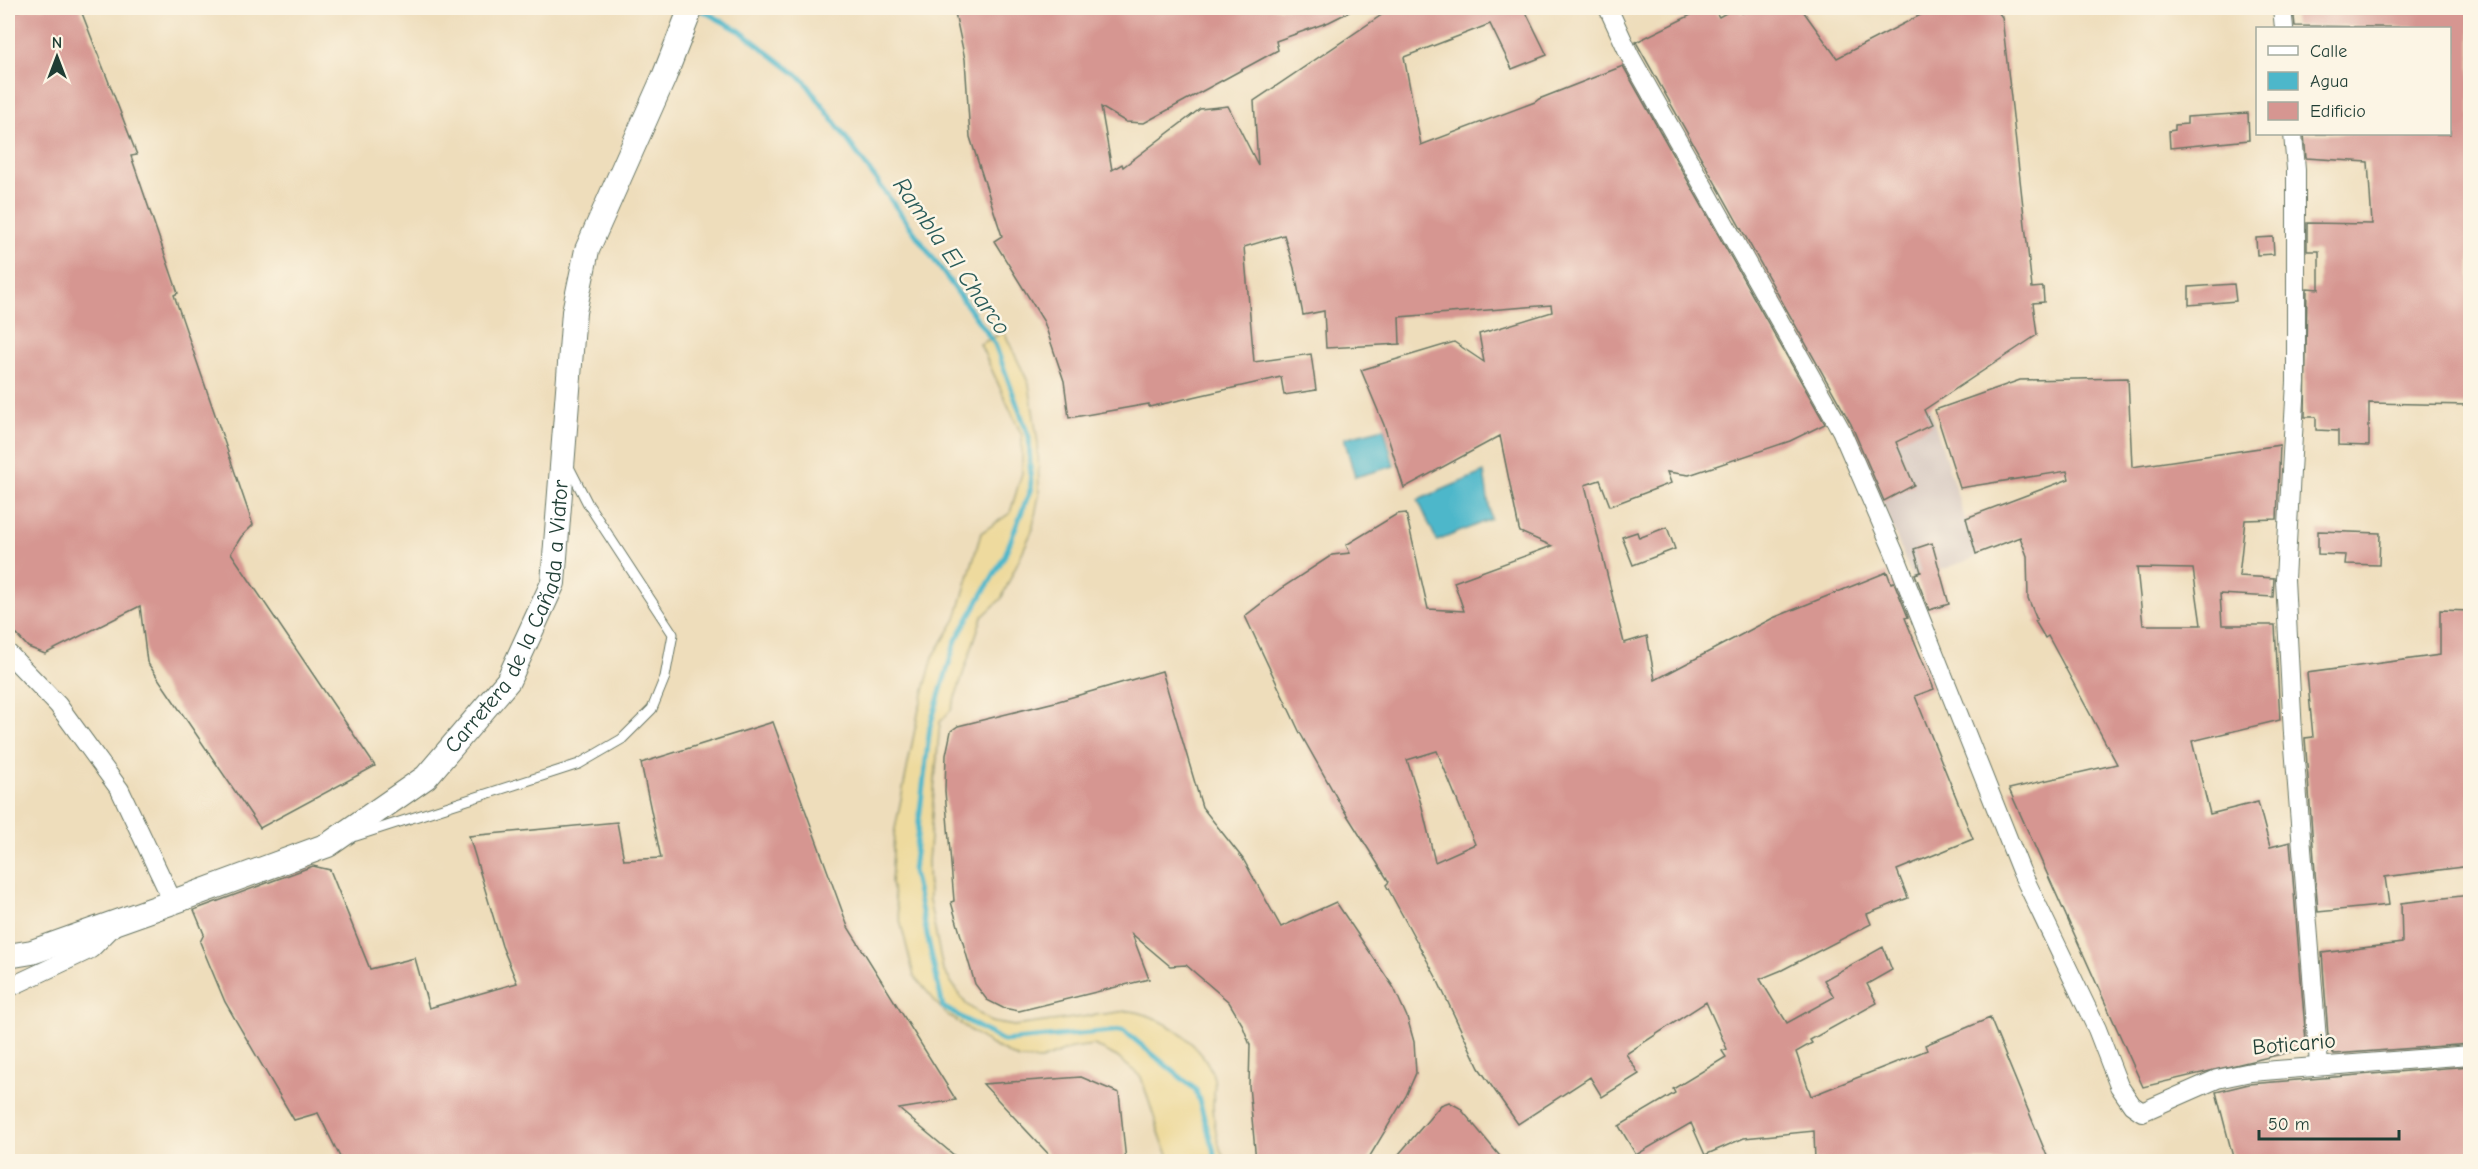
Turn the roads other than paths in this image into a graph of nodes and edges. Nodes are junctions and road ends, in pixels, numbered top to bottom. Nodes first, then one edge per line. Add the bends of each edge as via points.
1 (1608, 8) edge
2 (2282, 8) edge
3 (689, 15) edge
4 (2284, 27) edge
5 (2293, 135) edge
6 (563, 455) junction
7 (8, 653) edge
8 (328, 845) junction
9 (174, 903) junction
10 (117, 922) junction
11 (8, 956) edge
12 (8, 988) edge
13 (2470, 1055) edge
14 (2319, 1065) junction

1 - 14 street, Boticario via 1630,56 1841,430 2022,870 2097,1029 2119,1086 2142,1112 2217,1079
2 - 4 street
3 - 6 street, Carretera de la Cañada a Viator via 587,250 574,312
5 - 14 street via 2296,382 2285,579
6 - 8 street, Carretera de la Cañada a Viator via 553,583 508,681 426,777
6 - 8 lane via 588,504 673,634 665,676 652,709 622,739 579,764
7 - 9 street via 58,705 120,790
8 - 9 street, Carretera de la Cañada a Viator
9 - 10 street, Carretera de la Cañada a Viator
10 - 11 street, Carretera de la Cañada a Viator via 32,952
10 - 12 street via 92,949
13 - 14 street, Boticario

